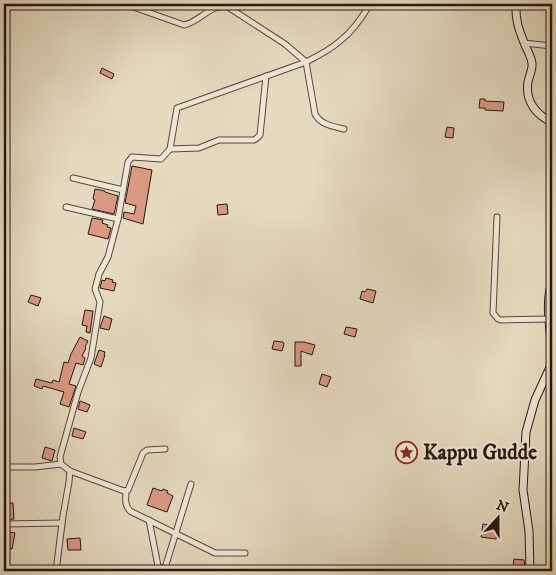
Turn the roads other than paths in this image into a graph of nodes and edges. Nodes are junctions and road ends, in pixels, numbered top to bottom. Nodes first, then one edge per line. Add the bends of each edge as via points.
1 (125, 4) edge
2 (370, 4) edge
3 (516, 4) edge
4 (524, 43) junction
5 (552, 46) edge
6 (306, 62) junction
7 (266, 76) junction
8 (552, 122) edge
9 (344, 129) dead end
10 (170, 149) junction
11 (73, 178) dead end
12 (123, 190) junction
13 (66, 207) dead end
14 (497, 217) dead end
15 (118, 219) junction
16 (552, 284) edge
17 (550, 314) edge
18 (552, 347) edge
19 (552, 363) edge
20 (165, 449) dead end
21 (61, 464) junction
22 (4, 467) edge
23 (70, 471) junction
24 (191, 484) dead end
25 (126, 491) junction
26 (149, 520) junction
27 (62, 523) junction
28 (4, 524) edge
29 (176, 534) junction
30 (245, 553) dead end
31 (56, 571) edge
32 (159, 571) edge
33 (164, 571) edge
34 (530, 571) edge

1 - 6 street via 184,25 216,6 228,6
2 - 6 street via 342,40
3 - 4 street via 515,16
4 - 5 street
4 - 8 street via 533,65 528,95 533,108
6 - 7 street
6 - 9 street via 318,120
7 - 10 street via 177,108
7 - 10 street via 258,138 219,140 199,148
10 - 12 street via 161,159 132,157 128,162
11 - 12 street
12 - 15 street
13 - 15 street
14 - 17 street via 493,313 501,320
15 - 21 street via 108,257 98,274 96,289 100,302 90,358 78,392
16 - 17 street
17 - 18 street
19 - 34 street via 526,432 523,490 530,531
20 - 25 street via 143,453
21 - 22 street
21 - 23 street
23 - 25 street
23 - 27 street
24 - 29 street
25 - 26 street via 126,507
26 - 29 street
26 - 32 street
27 - 28 street
27 - 31 street
29 - 30 street via 215,553
29 - 33 street

